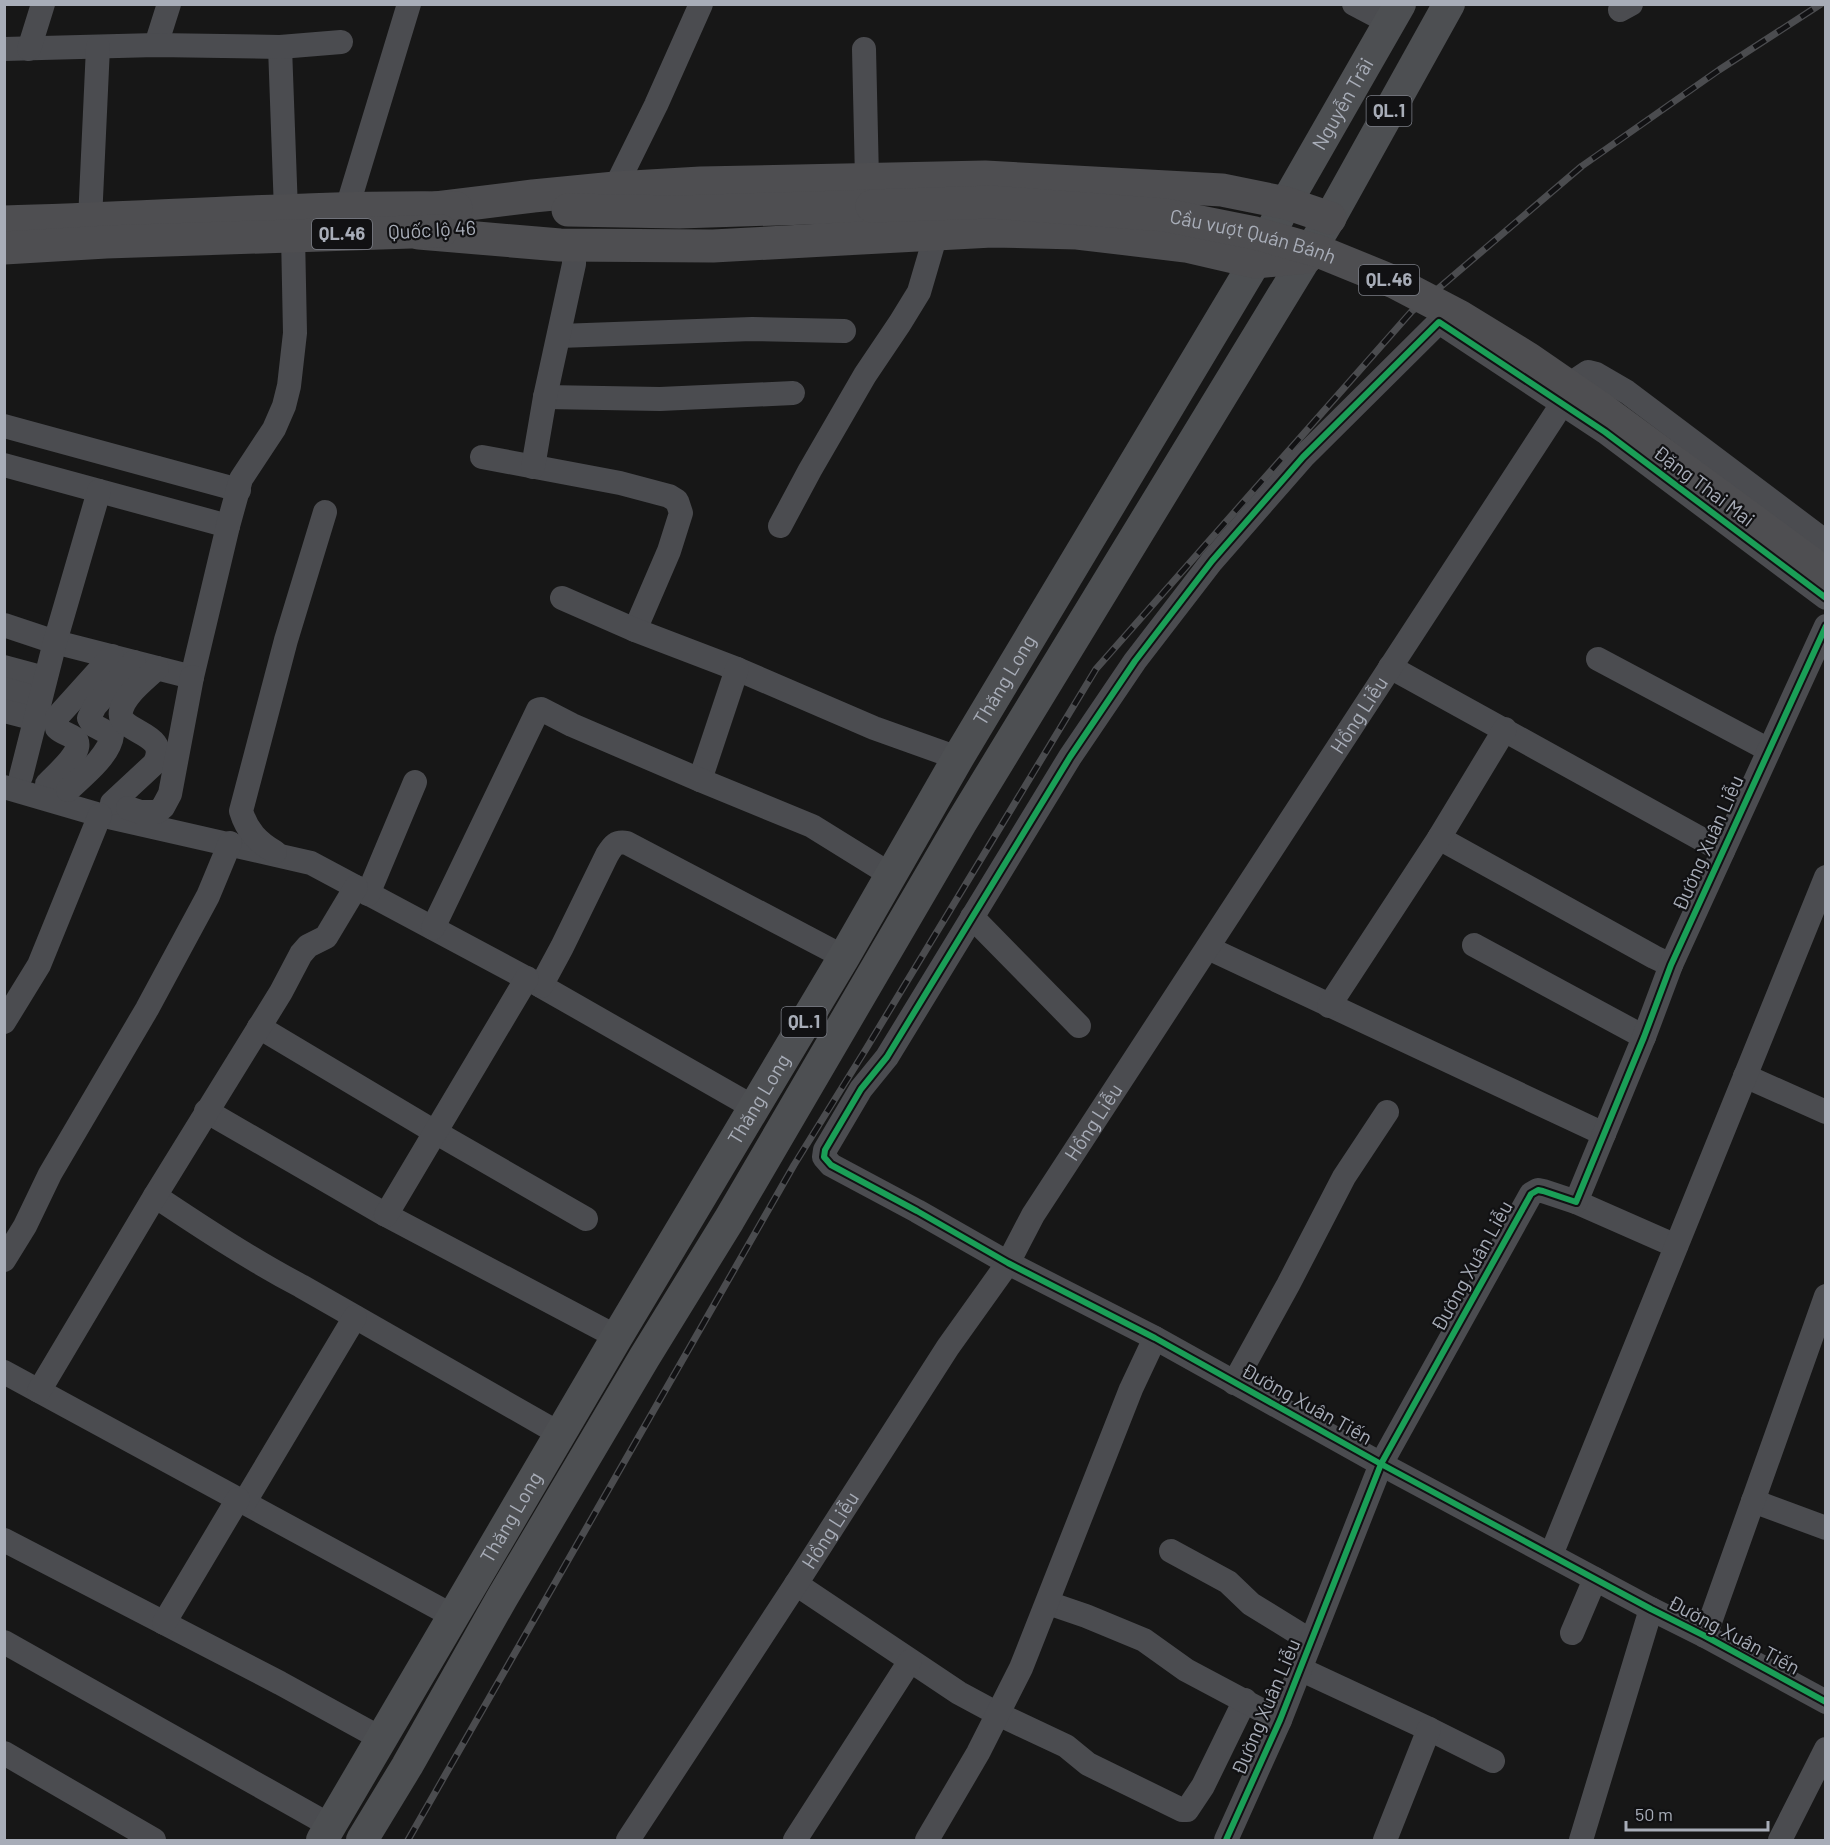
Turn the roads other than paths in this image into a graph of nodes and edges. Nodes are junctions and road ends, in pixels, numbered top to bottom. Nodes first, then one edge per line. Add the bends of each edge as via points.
1 (43, 4) edge
2 (169, 4) edge
3 (410, 4) edge
4 (701, 4) edge
5 (1354, 4) edge
6 (1449, 4) edge
7 (1395, 14) edge
8 (341, 42) dead end
9 (156, 45) junction
10 (98, 47) junction
11 (280, 47) junction
12 (28, 49) junction
13 (864, 49) dead end
14 (4, 50) edge
15 (615, 188) junction
16 (869, 192) junction
17 (1286, 203) junction
18 (346, 208) junction
19 (1330, 218) junction
20 (90, 220) junction
21 (427, 220) junction
22 (4, 222) edge
23 (289, 223) junction
24 (936, 234) junction
25 (574, 245) junction
26 (4, 248) edge
27 (1307, 257) junction
28 (1255, 262) junction
29 (844, 331) dead end
30 (560, 336) junction
31 (793, 393) dead end
32 (545, 397) junction
33 (1562, 403) junction
34 (4, 426) edge
35 (1694, 443) junction
36 (482, 458) dead end
37 (4, 465) edge
38 (534, 467) junction
39 (1667, 479) junction
40 (239, 490) junction
41 (99, 491) junction
42 (325, 512) dead end
43 (228, 526) junction
44 (780, 526) dead end
45 (1826, 542) edge
46 (1826, 574) edge
47 (562, 598) dead end
48 (1826, 598) edge
49 (4, 625) edge
50 (1826, 626) edge
51 (635, 630) junction
52 (55, 642) junction
53 (1598, 658) dead end
54 (135, 662) junction
55 (4, 667) edge
56 (1389, 667) junction
57 (737, 669) junction
58 (192, 676) junction
59 (4, 689) edge
60 (40, 699) junction
61 (4, 711) edge
62 (1505, 729) junction
63 (1769, 750) junction
64 (958, 758) junction
65 (10, 778) edge
66 (700, 780) junction
67 (415, 782) dead end
68 (58, 787) junction
69 (106, 809) junction
70 (1439, 838) junction
71 (230, 843) junction
72 (1723, 851) junction
73 (283, 856) junction
74 (891, 875) junction
75 (1826, 877) edge
76 (362, 890) junction
77 (972, 917) junction
78 (433, 928) junction
79 (1474, 945) dead end
80 (1208, 948) junction
81 (844, 957) junction
82 (1671, 964) junction
83 (874, 973) junction
84 (534, 982) junction
85 (1329, 1005) junction
86 (4, 1022) edge
87 (1079, 1026) dead end
88 (259, 1027) junction
89 (1644, 1037) junction
90 (1745, 1076) junction
91 (753, 1107) junction
92 (206, 1111) junction
93 (1387, 1112) dead end
94 (1826, 1113) edge
95 (435, 1132) junction
96 (1604, 1134) junction
97 (155, 1196) junction
98 (1576, 1202) junction
99 (386, 1215) junction
100 (586, 1219) dead end
101 (1676, 1246) junction
102 (4, 1260) edge
103 (1008, 1263) junction
104 (1826, 1296) edge
105 (355, 1317) junction
106 (617, 1337) junction
107 (1155, 1338) junction
108 (4, 1372) edge
109 (1234, 1383) junction
110 (39, 1391) junction
111 (560, 1434) junction
112 (1382, 1464) junction
113 (241, 1501) junction
114 (1753, 1501) junction
115 (1826, 1528) edge
116 (4, 1540) edge
117 (1171, 1551) dead end
118 (1551, 1556) junction
119 (1595, 1579) junction
120 (796, 1584) junction
121 (1048, 1603) junction
122 (1651, 1609) junction
123 (453, 1616) junction
124 (164, 1623) junction
125 (1572, 1633) dead end
126 (1705, 1636) junction
127 (1311, 1641) junction
128 (4, 1642) edge
129 (910, 1661) junction
130 (1300, 1670) junction
131 (1245, 1700) junction
132 (1826, 1702) edge
133 (998, 1714) junction
134 (1280, 1720) junction
135 (1429, 1729) junction
136 (382, 1739) junction
137 (1826, 1749) edge
138 (4, 1753) edge
139 (1493, 1761) dead end
140 (326, 1833) edge
141 (936, 1838) edge
142 (154, 1840) edge
143 (362, 1840) edge
144 (627, 1840) edge
145 (795, 1840) edge
146 (1226, 1840) edge
147 (1385, 1840) edge
148 (1581, 1840) edge
149 (1780, 1840) edge

1 - 12 street
2 - 9 street
3 - 18 street
4 - 15 street
5 - 7 street
6 - 19 main road, QL.1
7 - 17 main road, Nguyễn Trãi / QL.1
8 - 11 street
9 - 10 street
9 - 11 street
10 - 12 street
10 - 20 street
11 - 23 street
12 - 14 street
13 - 16 street
15 - 16 highway via 701,183
15 - 21 highway
16 - 17 highway via 985,177 1222,190
16 - 21 highway, Quốc lộ 46 / QL.46 via 679,212
16 - 46 highway, Cầu vượt Quán Bánh / QL.46, bridge via 1165,215 1255,233 1318,252 1394,282 1460,316 1529,359
17 - 19 highway
17 - 28 main road, Thăng Long / QL.1
18 - 21 highway, Quốc lộ 46 / QL.46
18 - 23 highway, Quốc lộ 46 / QL.46
19 - 27 main road, Thăng Long / QL.1
20 - 22 highway, Quốc lộ 46 / QL.46
20 - 23 highway, Quốc lộ 46 / QL.46
21 - 23 highway, Quốc lộ 46 / QL.46
21 - 25 highway
23 - 26 highway, Quốc lộ 46 / QL.46
23 - 40 street via 295,333 289,386 274,429 241,479
24 - 25 highway via 713,246
24 - 28 highway via 1077,233 1186,246
24 - 44 street via 919,292 865,375
25 - 30 street
27 - 28 highway
27 - 83 main road, Thăng Long / QL.1 via 1024,718
28 - 64 main road, Thăng Long / QL.1
29 - 30 street via 752,329
30 - 32 street
31 - 32 street via 660,399
32 - 38 street
33 - 35 street, Đặng Thai Mai via 1579,378 1588,372 1596,374
33 - 39 street, Đặng Thai Mai
33 - 56 street, Hồng Liễu
33 - 77 street via 1438,322 1303,457 1183,598 1094,719
34 - 40 street
35 - 39 street
35 - 45 street, Đặng Thai Mai
36 - 38 street
37 - 41 street
38 - 51 street via 620,483 677,501 681,513 669,550
39 - 48 street, Đặng Thai Mai
40 - 43 street
41 - 43 street
41 - 52 street
42 - 73 street via 286,640 241,812 260,843
43 - 58 street
47 - 51 street
49 - 52 street
50 - 63 street, Đường Xuân Liễu
51 - 57 street
52 - 54 street
52 - 60 street
53 - 63 street
54 - 58 street
54 - 68 street via 89,718 97,728 111,735 104,754
54 - 68 street via 57,717 57,728 74,738 78,748
54 - 69 street via 120,712 127,725 157,746 157,758
55 - 60 street
56 - 62 street
56 - 80 street, Hồng Liễu
57 - 64 street via 874,728
57 - 66 street
58 - 69 street via 170,794 163,807 152,813
59 - 60 street
60 - 61 street
60 - 65 street
62 - 70 street
62 - 72 street
63 - 72 street, Đường Xuân Liễu
64 - 74 main road, Thăng Long / QL.1
65 - 68 street
65 - 69 street
66 - 74 street via 812,826
66 - 78 street via 538,710
67 - 76 street
68 - 69 street
69 - 71 street
69 - 86 street via 39,964
70 - 82 street
70 - 85 street
71 - 73 street
71 - 102 street via 208,896 147,1009
72 - 82 street, Đường Xuân Liễu
73 - 76 street via 311,862
74 - 81 main road, Thăng Long / QL.1
75 - 90 street
76 - 78 street
76 - 88 street via 326,937 301,954
77 - 87 street
77 - 103 street, Đường Xuân Tiến via 887,1058 861,1089 824,1157 836,1168
78 - 84 street
79 - 89 street
80 - 85 street
80 - 103 street, Hồng Liễu via 1033,1215
81 - 83 main road
81 - 84 street via 620,842 612,845 567,937
81 - 91 main road, Thăng Long / QL.1
82 - 89 street, Đường Xuân Liễu
83 - 143 main road, Thăng Long / QL.1
84 - 91 street
84 - 95 street
85 - 96 street
88 - 92 street
88 - 95 street
89 - 96 street, Đường Xuân Liễu
90 - 94 street
90 - 101 street
91 - 106 main road, Thăng Long / QL.1
92 - 97 street
92 - 99 street
93 - 109 street via 1344,1177
95 - 99 street
95 - 100 street
96 - 98 street, Đường Xuân Liễu
97 - 105 street via 221,1240
97 - 110 street
98 - 101 street
98 - 112 street, Đường Xuân Liễu via 1538,1190 1531,1194
99 - 106 street
101 - 118 street
103 - 107 street, Đường Xuân Tiến
103 - 120 street, Hồng Liễu via 948,1347
104 - 114 street
105 - 111 street
105 - 113 street
106 - 111 main road, Thăng Long / QL.1
107 - 109 street, Đường Xuân Tiến
107 - 121 street via 1131,1389
108 - 110 street
109 - 112 street, Đường Xuân Tiến
110 - 113 street
111 - 123 main road, Thăng Long / QL.1
112 - 118 street, Đường Xuân Tiến
112 - 127 street, Đường Xuân Liễu
113 - 123 street
113 - 124 street
114 - 115 street
114 - 126 street
116 - 124 street
117 - 127 street via 1228,1582 1251,1604
118 - 119 street, Đường Xuân Tiến
119 - 122 street, Đường Xuân Tiến
119 - 125 street
120 - 129 street
120 - 144 street, Hồng Liễu
121 - 131 street via 1144,1640 1186,1670
121 - 133 street
122 - 126 street, Đường Xuân Tiến
122 - 148 street
123 - 136 main road, Thăng Long / QL.1
124 - 136 street
126 - 132 street, Đường Xuân Tiến
127 - 130 street, Đường Xuân Liễu
128 - 140 street
129 - 133 street
129 - 145 street
130 - 134 street, Đường Xuân Liễu
130 - 135 street
131 - 133 street via 1187,1810 1088,1764 1066,1746
131 - 134 street
133 - 141 street
134 - 146 street, Đường Xuân Liễu
135 - 139 street
135 - 147 street
136 - 140 main road, Thăng Long / QL.1
137 - 149 street
138 - 142 street

